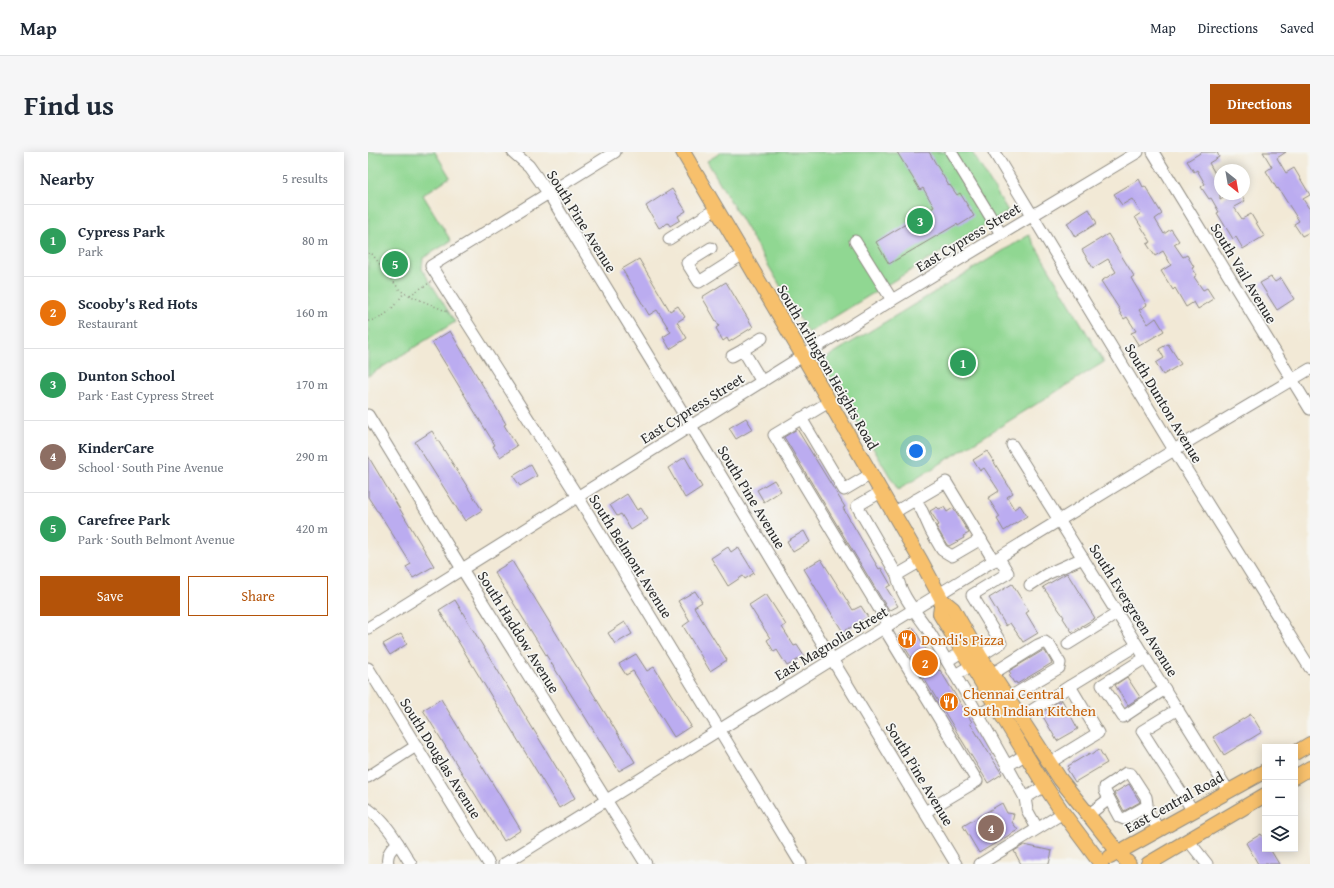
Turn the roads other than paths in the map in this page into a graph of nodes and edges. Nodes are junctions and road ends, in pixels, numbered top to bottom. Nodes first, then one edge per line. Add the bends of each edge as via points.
1 (513, 152) edge
2 (615, 152) edge
3 (683, 152) edge
4 (951, 152) edge
5 (994, 152) edge
6 (1138, 152) edge
7 (1153, 152) edge
8 (549, 194) junction
9 (716, 209) junction
10 (1033, 216) junction
11 (1002, 234) junction
12 (669, 239) dead end
13 (854, 241) dead end
14 (711, 248) dead end
15 (743, 254) junction
16 (892, 300) junction
17 (762, 338) dead end
18 (743, 350) junction
19 (732, 356) dead end
20 (803, 356) junction
21 (1310, 369) edge
22 (1292, 380) junction
23 (762, 382) junction
24 (829, 402) junction
25 (1310, 409) edge
26 (368, 415) edge
27 (801, 418) junction
28 (691, 426) junction
29 (1012, 445) dead end
30 (1174, 450) junction
31 (871, 474) junction
32 (881, 492) junction
33 (578, 497) junction
34 (915, 500) junction
35 (893, 513) junction
36 (1060, 520) junction
37 (981, 539) junction
38 (1083, 558) junction
39 (997, 560) junction
40 (921, 561) junction
41 (462, 569) junction
42 (897, 575) junction
43 (1030, 585) dead end
44 (941, 598) junction
45 (914, 610) junction
46 (1118, 613) junction
47 (887, 627) junction
48 (368, 628) edge
49 (952, 633) junction
50 (936, 642) junction
51 (1068, 644) dead end
52 (1137, 645) junction
53 (963, 650) junction
54 (1145, 658) junction
55 (833, 659) junction
56 (976, 660) junction
57 (947, 661) junction
58 (368, 668) edge
59 (1310, 668) edge
60 (992, 674) junction
61 (955, 675) junction
62 (1070, 686) junction
63 (1165, 689) junction
64 (1002, 702) junction
65 (1178, 709) junction
66 (978, 715) junction
67 (1020, 718) junction
68 (720, 729) junction
69 (1310, 744) edge
70 (416, 746) junction
71 (1298, 751) edge
72 (1026, 754) junction
73 (1049, 763) junction
74 (1007, 766) junction
75 (1310, 768) edge
76 (1262, 773) edge
77 (1298, 775) edge
78 (368, 778) edge
79 (1045, 786) junction
80 (1229, 792) junction
81 (1262, 797) edge
82 (1025, 798) junction
83 (1109, 799) junction
84 (606, 800) junction
85 (1145, 807) junction
86 (368, 809) edge
87 (1193, 811) junction
88 (926, 812) junction
89 (1063, 813) junction
90 (1088, 816) junction
91 (1037, 828) junction
92 (1159, 830) junction
93 (1188, 840) junction
94 (398, 843) junction
95 (1118, 852) junction
96 (388, 864) edge
97 (411, 864) edge
98 (489, 864) edge
99 (504, 864) edge
100 (646, 864) edge
101 (801, 864) edge
102 (956, 864) edge
103 (980, 864) edge
104 (1100, 864) edge
105 (1129, 864) edge
106 (1148, 864) edge
107 (1207, 864) edge

1 - 8 street, South Pine Avenue via 529,166
2 - 8 street
3 - 9 main road, South Arlington Heights Road
4 - 11 street
5 - 10 street, South Dunton Avenue
6 - 10 street, East Cypress Street
7 - 22 street, South Vail Avenue
8 - 28 street, South Pine Avenue
8 - 33 street, South Belmont Avenue via 431,266
9 - 12 street
9 - 15 main road, South Arlington Heights Road
10 - 11 street, East Cypress Street
10 - 30 street, South Dunton Avenue
11 - 16 street, East Cypress Street
13 - 16 street
14 - 15 street via 687,263 699,282
15 - 20 main road, South Arlington Heights Road
16 - 20 street, East Cypress Street
17 - 18 street
18 - 19 street
18 - 23 street
20 - 23 street, East Cypress Street
20 - 24 main road, South Arlington Heights Road
21 - 22 street, East Magnolia Street
22 - 25 street, South Vail Avenue
22 - 30 street, East Magnolia Street
23 - 28 street, East Cypress Street
24 - 27 street
24 - 31 main road, South Arlington Heights Road
26 - 41 street, South Haddow Avenue
27 - 31 street via 844,490
27 - 47 street via 774,434
28 - 33 street, East Cypress Street
28 - 55 street, South Pine Avenue
29 - 36 street, South Evergreen Avenue
30 - 36 street, East Magnolia Street
30 - 59 street, South Dunton Avenue
31 - 32 main road, South Arlington Heights Road
32 - 35 main road, South Arlington Heights Road
32 - 42 street via 857,506
33 - 41 street, East Cypress Street
33 - 68 street, South Belmont Avenue
34 - 35 street
34 - 37 street via 942,550 952,556
34 - 37 street via 946,482
35 - 40 main road, South Arlington Heights Road
36 - 38 street, South Evergreen Avenue
36 - 39 street, East Magnolia Street
37 - 39 street
38 - 43 street via 1047,574
38 - 46 street, South Evergreen Avenue
39 - 44 street, East Magnolia Street
39 - 56 street via 1008,573 972,595 1001,643
40 - 42 street
40 - 44 main road, South Arlington Heights Road
41 - 48 street, East Cypress Street
41 - 84 street, South Haddow Avenue
42 - 45 street via 899,586
44 - 45 street, East Magnolia Street
44 - 49 main road, South Arlington Heights Road via 940,614
44 - 56 main road, South Arlington Heights Road via 953,609
45 - 47 street, East Magnolia Street
45 - 50 street
46 - 51 street
46 - 52 street, South Evergreen Avenue
47 - 55 street, East Magnolia Street
47 - 88 street via 977,781
49 - 50 street
49 - 53 main road, South Arlington Heights Road
50 - 57 street
52 - 54 street, South Evergreen Avenue
52 - 62 street
53 - 56 main road, South Arlington Heights Road
53 - 57 street
54 - 63 street, South Evergreen Avenue
54 - 63 street via 1102,685 1122,717
55 - 68 street, East Magnolia Street
55 - 88 street, South Pine Avenue
56 - 60 main road, South Arlington Heights Road
56 - 61 street
56 - 64 main road, South Arlington Heights Road
57 - 61 street
58 - 70 street, South Douglas Avenue
60 - 64 main road, South Arlington Heights Road
60 - 64 street via 1045,642 1060,663 1059,668
61 - 66 street
62 - 67 street
62 - 73 street via 1098,733
63 - 65 street, South Evergreen Avenue
64 - 66 street
64 - 67 main road, South Arlington Heights Road
64 - 72 main road, South Arlington Heights Road
65 - 80 street, South Evergreen Avenue
65 - 87 street via 1142,731
66 - 74 street
67 - 73 main road, South Arlington Heights Road
68 - 84 street, East Magnolia Street
68 - 101 street, South Belmont Avenue
69 - 71 main road
70 - 78 street
70 - 98 street, South Douglas Avenue
72 - 74 street
72 - 79 main road, South Arlington Heights Road
73 - 90 main road, South Arlington Heights Road
74 - 82 street
75 - 77 main road
76 - 80 main road, East Central Road
79 - 82 street
79 - 89 main road, South Arlington Heights Road
80 - 87 main road, East Central Road
81 - 93 main road
82 - 91 street via 1027,810
83 - 85 street via 1124,819
83 - 85 street via 1105,787 1126,773 1131,774 1146,797
83 - 90 street
84 - 99 street, East Magnolia Street
84 - 100 street, South Haddow Avenue
85 - 92 street
86 - 94 street via 390,830
87 - 92 main road, East Central Road
88 - 102 street, South Pine Avenue
89 - 91 street
89 - 104 main road, South Arlington Heights Road
90 - 95 main road, South Arlington Heights Road
91 - 103 street
92 - 95 main road, East Central Road
93 - 106 main road
93 - 107 street
94 - 96 street via 389,852
94 - 97 street
95 - 104 main road, East Central Road
95 - 105 main road, South Arlington Heights Road

